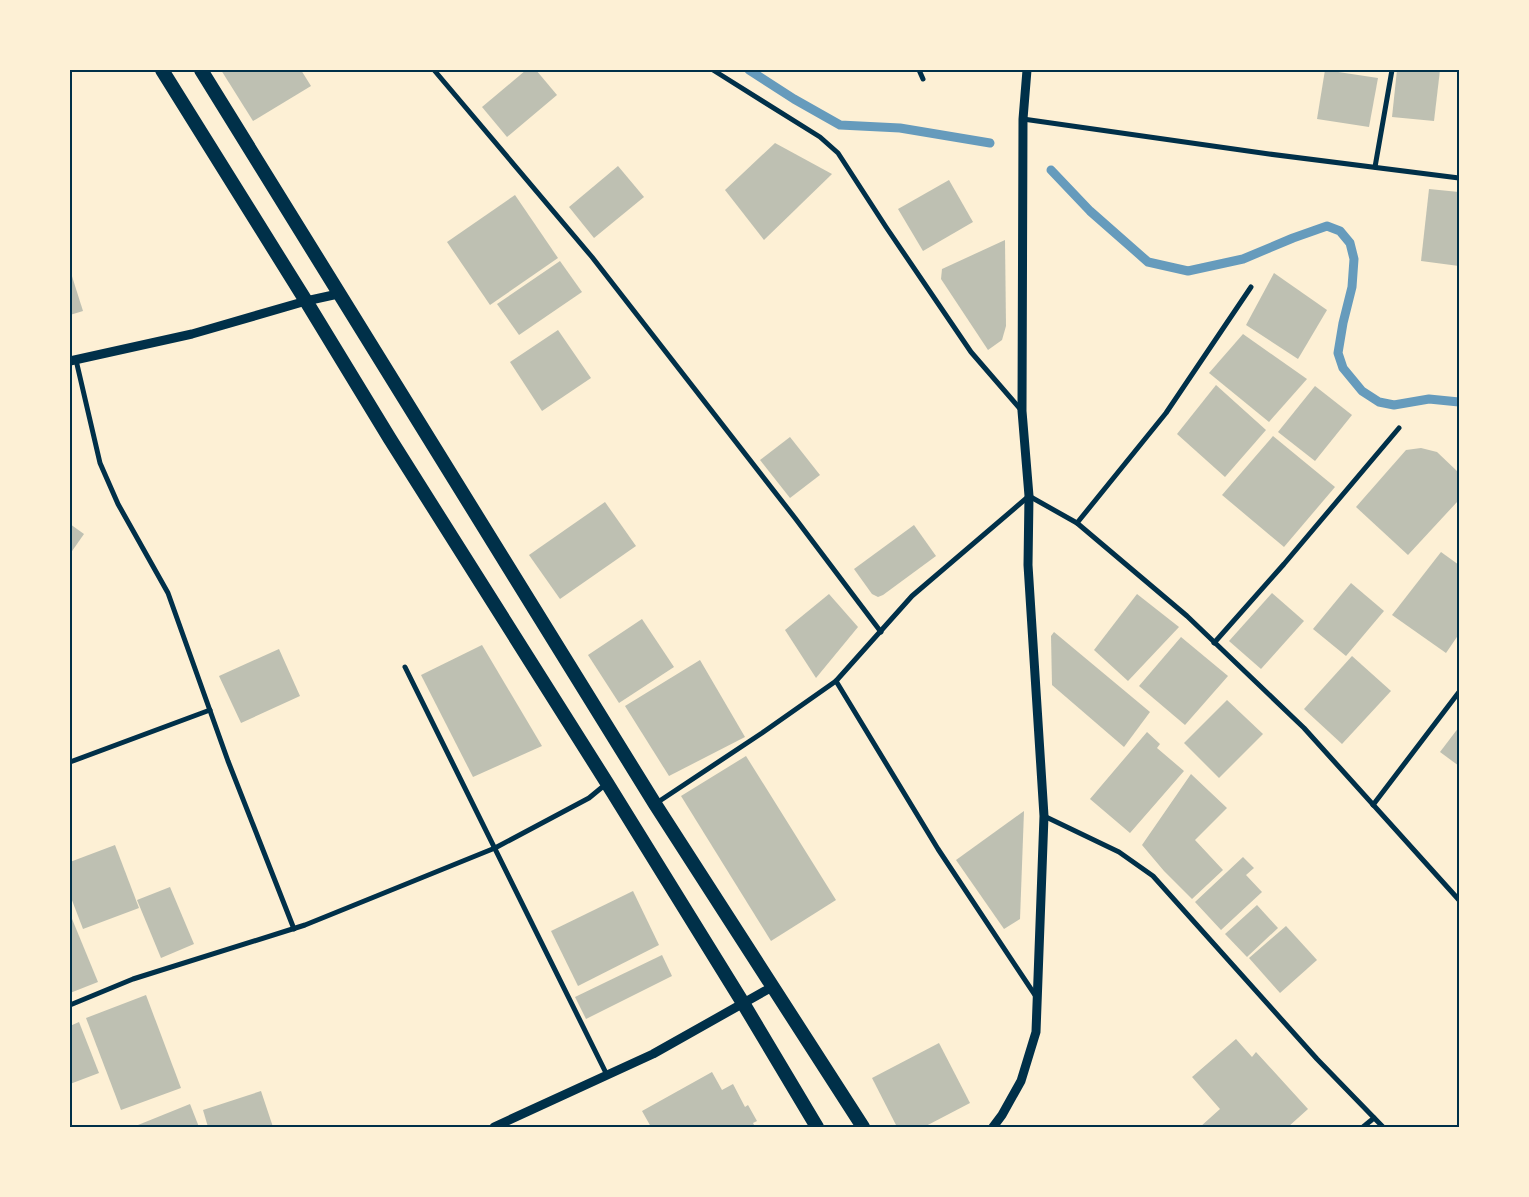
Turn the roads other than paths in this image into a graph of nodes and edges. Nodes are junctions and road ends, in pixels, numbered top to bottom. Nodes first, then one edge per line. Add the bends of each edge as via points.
1 (162, 70) edge
2 (201, 70) edge
3 (434, 70) edge
4 (713, 70) edge
5 (919, 70) edge
6 (1027, 70) edge
7 (1392, 70) edge
8 (923, 80) dead end
9 (1022, 119) junction
10 (1375, 167) junction
11 (1459, 178) edge
12 (1251, 287) dead end
13 (338, 294) junction
14 (306, 301) junction
15 (73, 361) edge
16 (1022, 411) junction
17 (1398, 428) dead end
18 (1029, 496) junction
19 (1077, 523) junction
20 (881, 632) junction
21 (1214, 643) junction
22 (405, 667) dead end
23 (836, 681) junction
24 (1459, 692) edge
25 (210, 710) junction
26 (70, 762) edge
27 (607, 783) junction
28 (655, 804) junction
29 (1373, 805) junction
30 (1044, 816) junction
31 (496, 848) junction
32 (1459, 900) edge
33 (294, 929) junction
34 (772, 987) junction
35 (1037, 998) junction
36 (743, 1004) junction
37 (70, 1005) edge
38 (607, 1076) junction
39 (1374, 1118) junction
40 (494, 1127) edge
41 (817, 1127) edge
42 (863, 1127) edge
43 (993, 1127) edge
44 (1363, 1127) edge
45 (1382, 1127) edge

1 - 14 highway
2 - 13 highway
3 - 20 street via 592,257
4 - 16 street via 820,137 838,153 971,352
5 - 8 street
6 - 9 street
7 - 10 street
9 - 10 street
9 - 16 street
10 - 11 street
12 - 19 street via 1166,412
13 - 14 street
13 - 28 highway
14 - 15 street via 192,334
14 - 27 highway
15 - 25 street via 100,463 118,504 168,593
16 - 18 street
17 - 21 street
18 - 19 street
18 - 20 street via 912,596
18 - 30 street via 1028,565
19 - 21 street via 1187,616
20 - 23 street
21 - 29 street via 1304,728
22 - 31 street
23 - 28 street
23 - 35 street via 938,849
24 - 29 street
25 - 26 street
25 - 33 street
27 - 31 street via 589,798
27 - 36 highway
28 - 34 highway
29 - 32 street
30 - 35 street
30 - 39 street via 1119,852 1153,876
31 - 33 street
31 - 38 street
33 - 37 street via 133,979
34 - 36 street
34 - 42 highway
35 - 43 street via 1036,1032 1021,1081
36 - 38 street
36 - 41 highway
38 - 40 street
39 - 44 street
39 - 45 street

